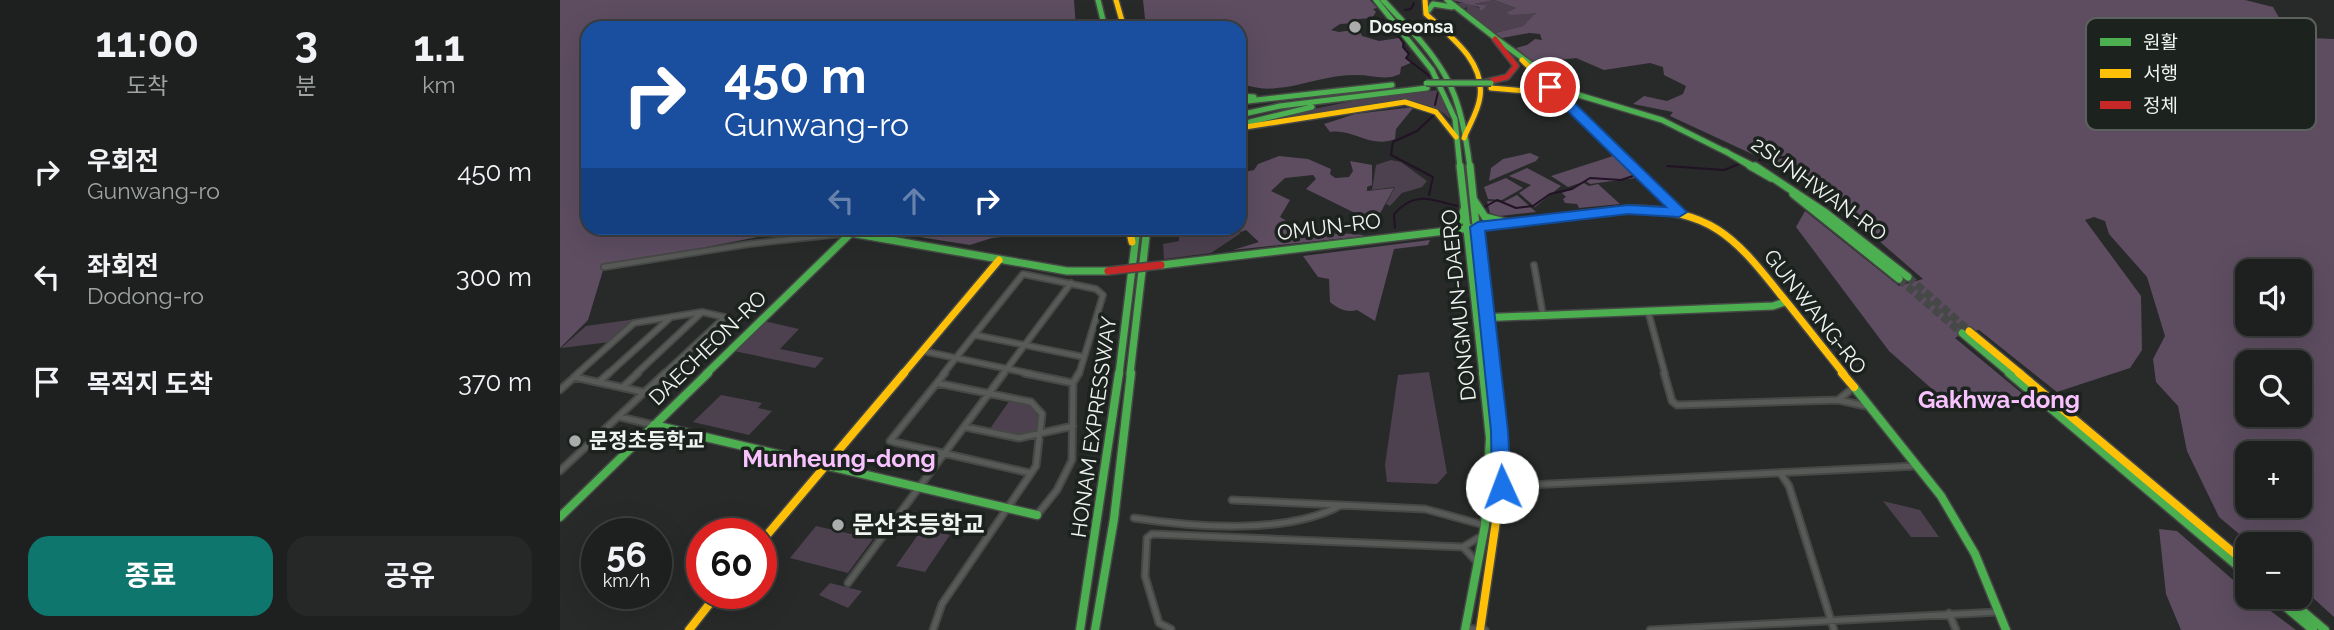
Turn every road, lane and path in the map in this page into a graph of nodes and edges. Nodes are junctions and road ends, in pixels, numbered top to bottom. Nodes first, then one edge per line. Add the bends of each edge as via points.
1 (1098, 0) edge
2 (1115, 0) edge
3 (1376, 0) edge
4 (1383, 0) edge
5 (1425, 0) edge
6 (1447, 0) edge
7 (1459, 9) junction
8 (1426, 14) junction
9 (1102, 21) edge
10 (1120, 21) edge
11 (1494, 37) junction
12 (1490, 84) junction
13 (1426, 85) junction
14 (1564, 93) junction
15 (1366, 95) junction
16 (1246, 96) edge
17 (1295, 96) junction
18 (1595, 97) junction
19 (1246, 101) edge
20 (1246, 115) edge
21 (1246, 124) edge
22 (1246, 125) edge
23 (1460, 138) junction
24 (1664, 197) junction
25 (1474, 200) junction
26 (1465, 203) junction
27 (1647, 209) junction
28 (1679, 212) junction
29 (1510, 224) junction
30 (1478, 227) junction
31 (1468, 228) junction
32 (1443, 231) junction
33 (832, 235) edge
34 (848, 235) edge
35 (861, 235) edge
36 (1130, 235) edge
37 (1136, 235) edge
38 (1148, 235) edge
39 (1134, 259) junction
40 (999, 260) junction
41 (1534, 265) dead end
42 (604, 267) dead end
43 (1908, 277) tunnel mouth
44 (1899, 279) tunnel mouth
45 (1071, 284) junction
46 (1785, 302) junction
47 (1648, 311) junction
48 (702, 313) junction
49 (1543, 315) junction
50 (671, 317) junction
51 (1478, 318) junction
52 (1487, 318) junction
53 (1966, 332) tunnel mouth
54 (975, 335) junction
55 (1025, 346) junction
56 (923, 351) junction
57 (1084, 357) junction
58 (957, 358) junction
59 (1483, 360) junction
60 (1007, 369) junction
61 (574, 377) junction
62 (1494, 379) junction
63 (599, 382) junction
64 (937, 383) junction
65 (1073, 383) junction
66 (623, 387) junction
67 (1853, 388) junction
68 (560, 390) edge
69 (644, 392) junction
70 (989, 393) junction
71 (1838, 400) junction
72 (1868, 407) junction
73 (619, 417) junction
74 (654, 425) junction
75 (1073, 426) junction
76 (965, 427) junction
77 (1040, 433) junction
78 (944, 454) junction
79 (825, 466) junction
80 (1917, 466) junction
81 (560, 471) edge
82 (1030, 473) junction
83 (1781, 474) junction
84 (920, 487) junction
85 (1489, 487) junction
86 (1502, 487) junction
87 (1232, 500) dead end
88 (1342, 504) junction
89 (2173, 506) junction
90 (1007, 509) junction
91 (561, 513) edge
92 (1037, 515) joint
93 (1134, 518) dead end
94 (777, 523) edge
95 (1485, 525) junction
96 (1483, 534) junction
97 (1462, 547) junction
98 (2235, 555) edge
99 (1478, 563) junction
100 (2235, 563) edge
101 (848, 583) dead end
102 (705, 609) edge
103 (2288, 609) edge
104 (2300, 609) edge
105 (1998, 612) junction
106 (1949, 613) junction
107 (1831, 618) junction
108 (1171, 629) edge
109 (1465, 629) edge
110 (689, 630) edge
111 (933, 630) edge
112 (1080, 630) edge
113 (1095, 630) edge
114 (1482, 630) edge
115 (1650, 630) edge
116 (1834, 630) edge
117 (1955, 630) edge
118 (2006, 630) edge
119 (2313, 630) edge
120 (2325, 630) edge

1 - 9 main road
2 - 10 main road
3 - 23 main road, DONGMUN-DAERO via 1432,67
4 - 23 main road, DONGMUN-DAERO via 1446,77 1458,107
5 - 8 main road
6 - 7 main road
7 - 8 main road via 1433,4
7 - 11 main road
8 - 23 main road, DONGMUN-DAERO via 1449,34 1478,74 1480,97
11 - 12 main road via 1516,66 1512,74
11 - 18 main road via 1558,83
11 - 24 main road
12 - 13 main road, 2SUNHWAN-RO, bridge
12 - 14 main road, 2SUNHWAN-RO, bridge
13 - 15 main road, 2SUNHWAN-RO
13 - 17 main road, 2SUNHWAN-RO
14 - 18 main road, 2SUNHWAN-RO
14 - 44 main road, 2SUNHWAN-RO via 1650,118 1732,155 1815,210
15 - 20 main road
15 - 21 main road
16 - 17 main road
17 - 19 main road
18 - 43 main road, 2SUNHWAN-RO via 1664,118 1737,151 1822,208
22 - 23 main road via 1405,102 1440,113
23 - 25 main road, DONGMUN-DAERO
23 - 26 main road, DONGMUN-DAERO
24 - 27 main road
24 - 28 main road
25 - 29 main road via 1485,217
25 - 30 main road, DONGMUN-DAERO
26 - 31 main road, DONGMUN-DAERO
26 - 32 main road via 1461,220
27 - 28 main road, GUNWANG-RO
27 - 29 main road, GUNWANG-RO
28 - 46 main road, GUNWANG-RO via 1733,238
29 - 30 main road, GUNWANG-RO
30 - 31 main road, OMUN-RO
30 - 52 main road, DONGMUN-DAERO
31 - 32 main road, OMUN-RO
31 - 51 main road, DONGMUN-DAERO
32 - 40 main road, OMUN-RO, bridge via 1108,271 1078,272
33 - 42 street, OMUN-RO
34 - 74 main road, DAECHEON-RO
35 - 40 main road, OMUN-RO
36 - 39 main road
37 - 39 main road, HONAM EXPRESSWAY
38 - 113 main road, HONAM EXPRESSWAY via 1114,519
39 - 112 main road, HONAM EXPRESSWAY
40 - 56 main road
41 - 49 street
45 - 54 street via 1023,274
45 - 55 street
45 - 57 street via 1103,295
46 - 47 main road
46 - 67 main road, GUNWANG-RO
47 - 49 main road
47 - 71 street via 1676,404
48 - 50 street
48 - 66 street
48 - 69 street via 725,317
49 - 52 main road
50 - 61 street via 634,323
50 - 63 street
51 - 52 main road
51 - 59 main road, DONGMUN-DAERO
52 - 62 main road, DONGMUN-DAERO
53 - 89 main road
54 - 55 street
54 - 58 street
55 - 57 street
55 - 60 street
56 - 58 street
56 - 79 main road
57 - 65 street
58 - 60 street
58 - 64 street
59 - 62 main road
59 - 85 main road, DONGMUN-DAERO
60 - 65 street
60 - 70 street
61 - 63 street
61 - 68 street
62 - 86 main road, DONGMUN-DAERO
63 - 66 street
64 - 70 street
64 - 78 street via 890,441
65 - 75 street
66 - 69 street
67 - 71 street
67 - 72 main road, GUNWANG-RO
69 - 73 street
70 - 76 street
70 - 77 street via 1036,405 1042,414
71 - 72 street
72 - 80 main road, GUNWANG-RO
73 - 74 street
73 - 81 street
74 - 79 main road
74 - 91 main road, DAECHEON-RO
75 - 77 street
75 - 92 street via 1074,449 1067,473
76 - 77 street via 1019,438
76 - 78 street
77 - 82 street via 1039,457
78 - 82 street
78 - 84 street
79 - 84 main road
79 - 94 main road
80 - 83 street
80 - 105 main road, GUNWANG-RO via 1968,539
82 - 90 street
83 - 86 street
83 - 107 street via 1789,486
84 - 90 main road
84 - 101 street
85 - 86 street
85 - 95 main road, DONGMUN-DAERO
86 - 114 main road, DONGMUN-DAERO
87 - 88 street
88 - 93 street via 1328,515 1276,522 1178,524
88 - 95 street via 1425,509
89 - 98 main road
89 - 100 main road
90 - 92 main road
90 - 111 street via 942,604
95 - 96 main road, DONGMUN-DAERO
96 - 97 street
96 - 99 main road, DONGMUN-DAERO
97 - 99 street
97 - 108 street via 1152,534 1147,538 1147,586 1158,623
99 - 109 main road, DONGMUN-DAERO
102 - 110 main road
103 - 119 main road
104 - 120 main road
105 - 106 street
105 - 118 main road, GUNWANG-RO
106 - 107 street
106 - 117 street
107 - 115 street
107 - 116 street
109 - 114 street

